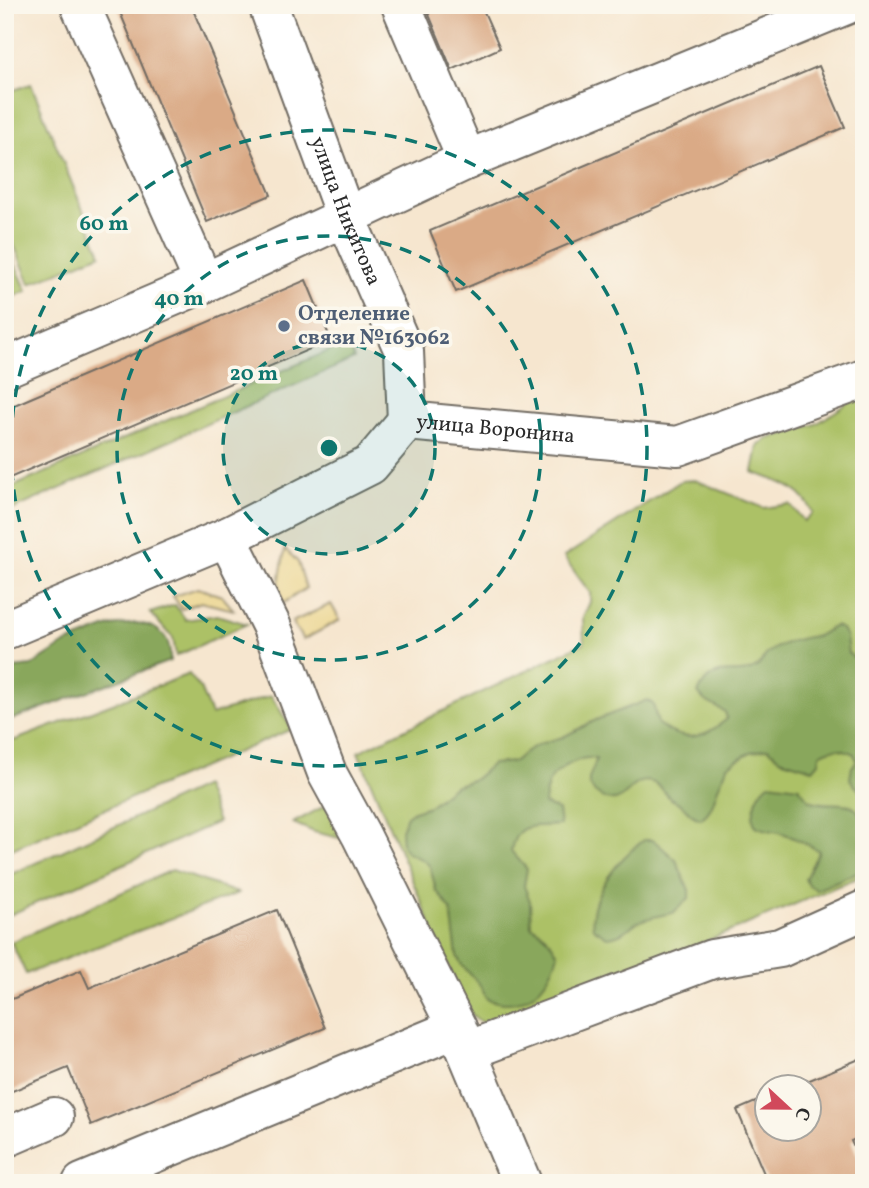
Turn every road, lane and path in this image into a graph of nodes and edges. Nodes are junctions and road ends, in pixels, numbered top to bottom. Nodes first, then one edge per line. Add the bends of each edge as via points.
1 (80, 5) edge
2 (268, 5) edge
3 (401, 5) edge
4 (846, 5) edge
5 (467, 160) junction
6 (346, 218) junction
7 (204, 283) junction
8 (5, 368) edge
9 (864, 379) edge
10 (407, 421) junction
11 (227, 537) junction
12 (5, 630) edge
13 (864, 910) edge
14 (462, 1040) junction
15 (54, 1117) dead end
16 (5, 1138) edge
17 (82, 1183) edge
18 (522, 1183) edge

1 - 7 street
2 - 6 street, улица Никитова
3 - 5 street
4 - 5 street
5 - 6 street
6 - 7 street
6 - 10 street, улица Никитова via 404,351
7 - 8 street
9 - 10 street, улица Воронина via 678,446
10 - 11 street, улица Воронина via 370,465
11 - 12 street, улица Воронина
11 - 14 street via 271,625 327,773
13 - 14 street via 780,948 712,959
14 - 17 street
14 - 18 street
15 - 16 street

